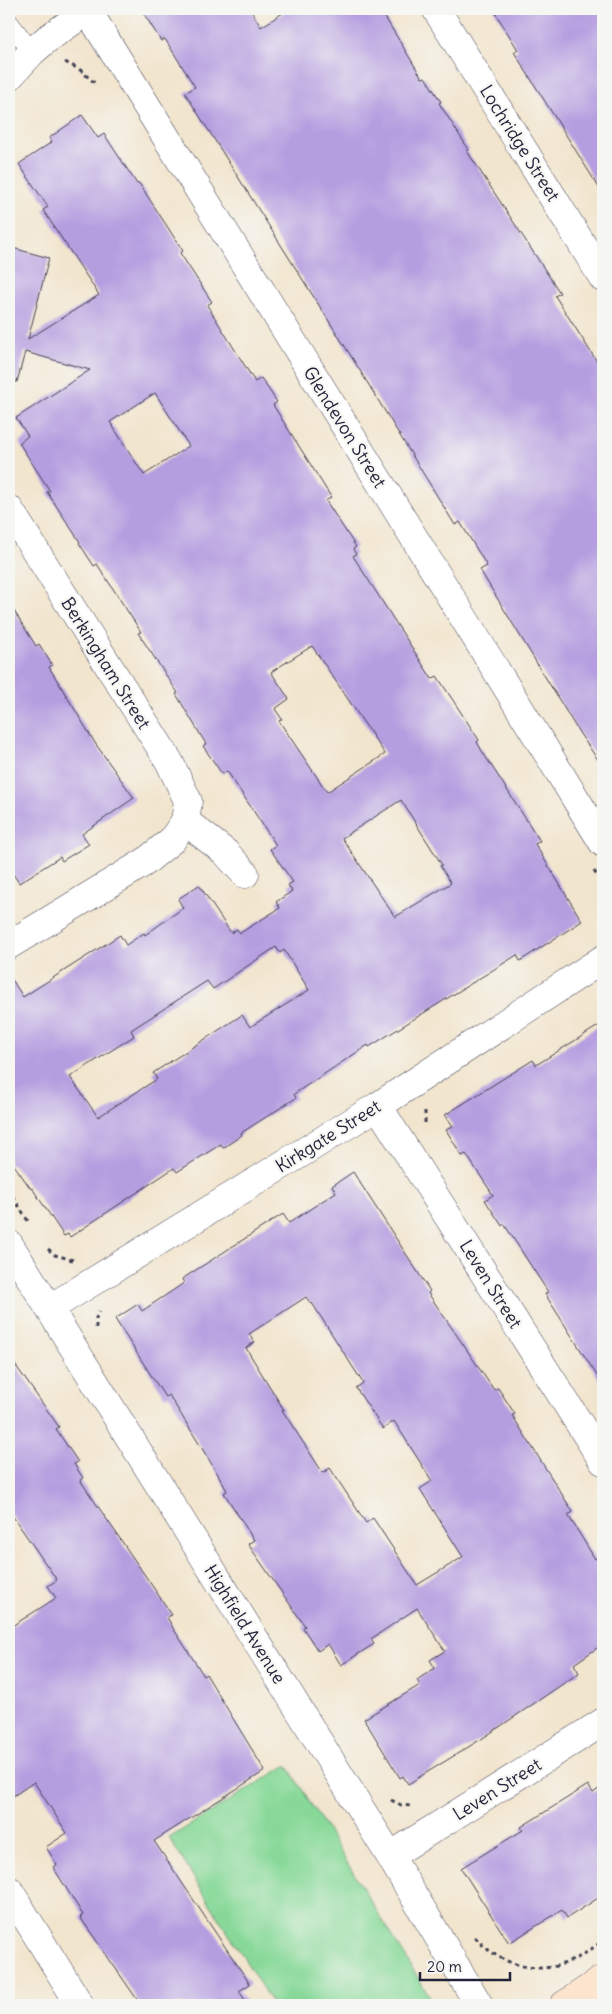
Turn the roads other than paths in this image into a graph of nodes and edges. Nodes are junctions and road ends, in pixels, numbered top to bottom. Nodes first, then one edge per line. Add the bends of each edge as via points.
1 (436, 9) edge
2 (89, 10) edge
3 (9, 22) edge
4 (32, 52) junction
5 (9, 77) edge
6 (603, 278) edge
7 (9, 509) edge
8 (185, 821) junction
9 (603, 843) edge
10 (244, 874) dead end
11 (9, 946) edge
12 (603, 959) edge
13 (378, 1106) junction
14 (9, 1244) edge
15 (50, 1308) junction
16 (603, 1462) edge
17 (603, 1722) edge
18 (390, 1856) junction
19 (9, 1890) edge
20 (603, 1979) edge
21 (80, 2005) edge
22 (479, 2005) edge
23 (564, 2005) edge

1 - 6 street, Lochridge Street
2 - 4 street
2 - 9 street, Glendevon Street
3 - 4 lane
4 - 5 street
7 - 8 street, Berkingham Street via 172,768 188,801
8 - 10 street via 226,853
8 - 11 street via 172,840 145,862
12 - 13 street, Kirkgate Street
13 - 15 street, Kirkgate Street
13 - 16 street, Leven Street
14 - 15 street, Highfield Avenue
15 - 18 street, Highfield Avenue
17 - 18 street, Leven Street
18 - 22 street, Highfield Avenue
19 - 21 street
20 - 23 street

